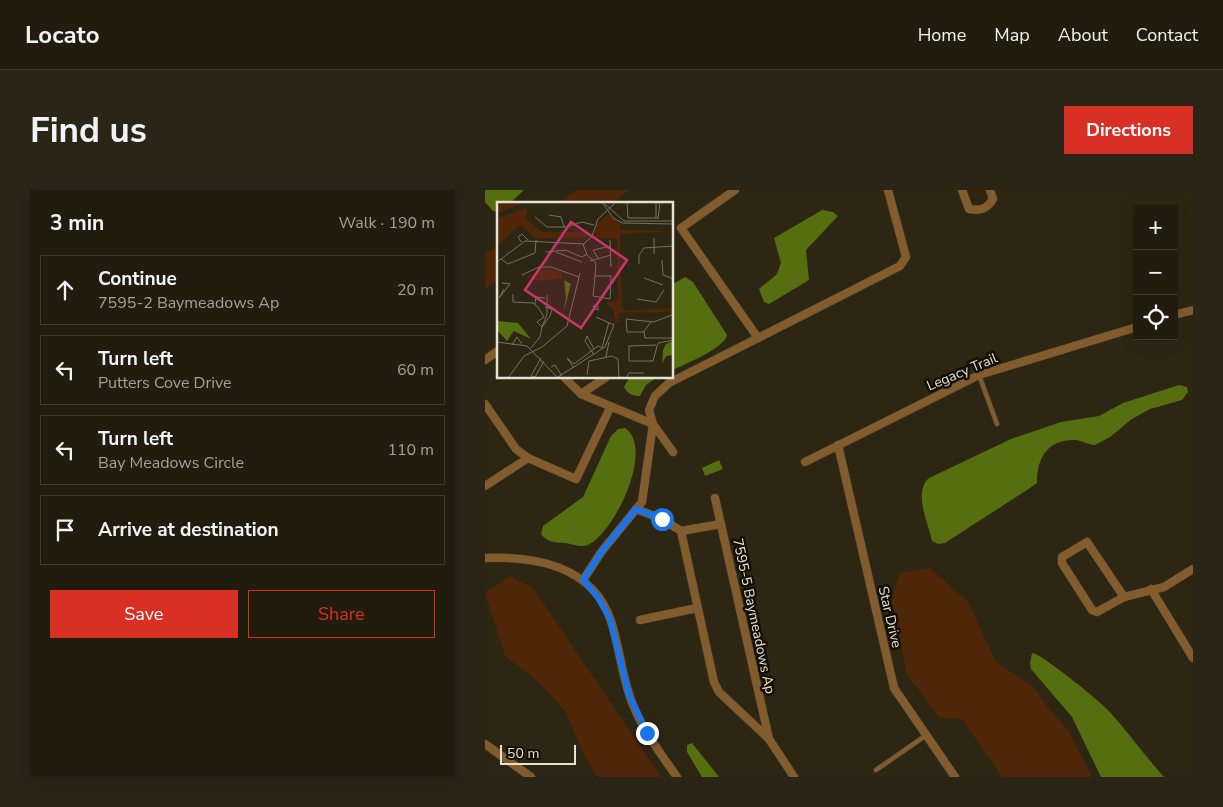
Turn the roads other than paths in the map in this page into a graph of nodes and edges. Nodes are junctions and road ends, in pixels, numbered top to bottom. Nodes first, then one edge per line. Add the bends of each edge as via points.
1 (735, 190) edge
2 (888, 190) edge
3 (962, 190) edge
4 (990, 190) edge
5 (1193, 310) edge
6 (1178, 315) edge
7 (1133, 328) edge
8 (758, 338) junction
9 (497, 351) edge
10 (485, 360) edge
11 (979, 375) junction
12 (566, 379) edge
13 (604, 379) edge
14 (581, 394) junction
15 (485, 404) edge
16 (610, 408) junction
17 (653, 424) junction
18 (997, 424) dead end
19 (838, 446) junction
20 (673, 452) dead end
21 (528, 458) junction
22 (805, 462) dead end
23 (485, 486) edge
24 (715, 498) dead end
25 (636, 509) junction
26 (721, 524) junction
27 (681, 531) junction
28 (485, 558) edge
29 (1193, 569) edge
30 (583, 580) junction
31 (1151, 589) junction
32 (1124, 597) junction
33 (697, 608) junction
34 (640, 620) dead end
35 (1193, 658) edge
36 (925, 736) junction
37 (769, 739) junction
38 (485, 744) edge
39 (876, 770) dead end
40 (531, 777) edge
41 (677, 777) edge
42 (794, 777) edge
43 (955, 777) edge

1 - 8 street via 681,228
2 - 8 street via 906,257 900,266
3 - 4 street via 969,209 979,211 988,207 993,198
5 - 6 street
7 - 11 street, Legacy Trail
8 - 17 street via 661,389 649,410
9 - 10 street
11 - 18 lane
11 - 19 street, Legacy Trail
12 - 14 street
13 - 14 street
14 - 16 street
15 - 21 street via 516,449
16 - 17 street
16 - 21 street via 576,479
17 - 20 street
17 - 25 street via 645,487
19 - 22 street, Legacy Trail
19 - 36 street, Star Drive via 891,678 899,698
21 - 23 street
24 - 26 street, 7595-5 Baymeadows Ap
25 - 27 street
25 - 30 street
26 - 27 street
26 - 37 street, 7595-5 Baymeadows Ap
27 - 33 street
28 - 30 street via 517,557 541,561
29 - 31 street via 1164,587
30 - 41 street via 610,619 629,695 642,725
31 - 32 street
31 - 35 street
32 - 32 street via 1097,612 1092,610 1062,563 1062,557 1087,542
33 - 34 street
33 - 37 street via 716,687
36 - 39 lane
36 - 43 street, Star Drive
37 - 42 street
38 - 40 street

